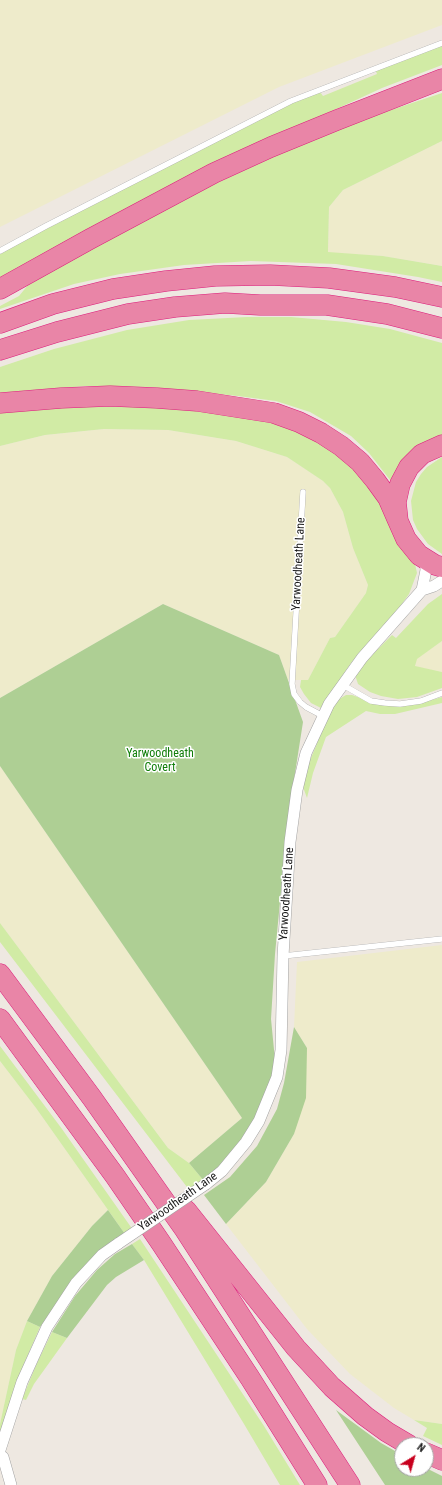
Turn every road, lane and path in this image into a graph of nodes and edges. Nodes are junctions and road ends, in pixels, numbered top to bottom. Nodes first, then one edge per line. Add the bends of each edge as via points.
1 (442, 43) edge
2 (442, 79) edge
3 (0, 251) edge
4 (0, 289) edge
5 (442, 297) edge
6 (0, 323) edge
7 (442, 328) edge
8 (0, 350) edge
9 (0, 403) edge
10 (441, 444) edge
11 (303, 492) dead end
12 (398, 521) junction
13 (433, 563) edge
14 (442, 581) edge
15 (422, 590) junction
16 (343, 685) junction
17 (442, 693) edge
18 (323, 716) junction
19 (442, 939) edge
20 (283, 956) junction
21 (0, 974) edge
22 (0, 1019) edge
23 (92, 1098) junction
24 (395, 1437) edge
25 (0, 1450) edge
26 (0, 1455) edge
27 (11, 1485) edge
28 (317, 1485) edge
29 (350, 1485) edge

1 - 3 lane via 291,101
2 - 4 highway via 271,147 214,173
5 - 6 highway via 395,287 329,278 215,276 113,289 53,304
7 - 8 highway via 387,314 327,305 226,303 128,314
9 - 12 highway via 110,396 196,401 274,413 322,433 360,462 388,498
10 - 12 highway via 422,454 409,467 400,484 396,502
11 - 18 lane, Yarwoodheath Lane via 292,684 294,694 300,702
12 - 13 highway via 406,539 418,555
13 - 15 street via 426,570
14 - 15 street, Yarwoodheath Lane
15 - 16 street, Yarwoodheath Lane via 362,658
16 - 17 lane via 371,701 384,703 421,701
16 - 18 street, Yarwoodheath Lane
18 - 20 street, Yarwoodheath Lane via 306,754 297,790 290,842
19 - 20 lane
20 - 25 street, Yarwoodheath Lane, bridge via 281,1050 277,1077 259,1120 246,1142 222,1171 102,1255 76,1282 47,1327 22,1382
21 - 23 highway
22 - 28 highway via 165,1249
23 - 24 highway via 181,1203 296,1348 347,1401
23 - 29 highway via 185,1230
26 - 27 street

